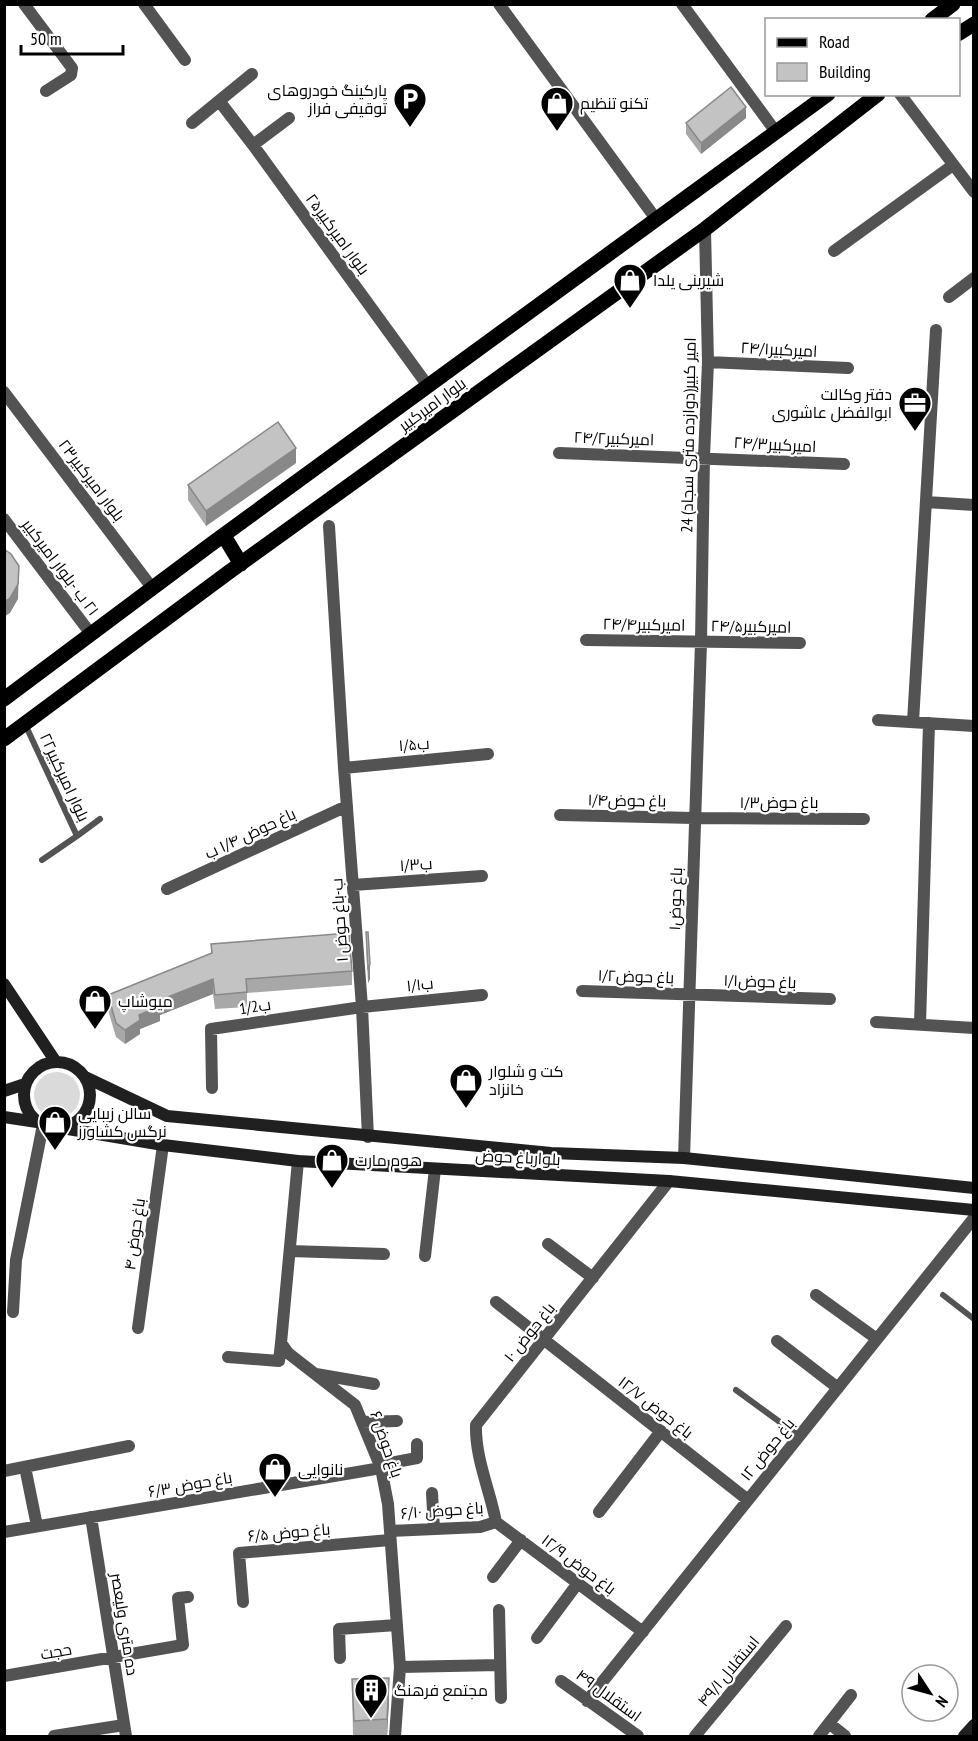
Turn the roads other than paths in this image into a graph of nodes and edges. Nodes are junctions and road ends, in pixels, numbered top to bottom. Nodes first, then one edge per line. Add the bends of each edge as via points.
1 (24, 4) edge
2 (144, 4) edge
3 (499, 4) edge
4 (682, 4) edge
5 (953, 4) edge
6 (935, 18) edge
7 (974, 24) edge
8 (960, 33) edge
9 (185, 60) dead end
10 (252, 74) dead end
11 (46, 91) dead end
12 (825, 96) edge
13 (875, 96) edge
14 (901, 96) edge
15 (220, 102) junction
16 (289, 118) dead end
17 (192, 123) dead end
18 (776, 132) junction
19 (253, 145) junction
20 (953, 165) junction
21 (974, 192) edge
22 (656, 219) junction
23 (705, 229) junction
24 (834, 251) dead end
25 (974, 278) edge
26 (949, 297) dead end
27 (936, 330) dead end
28 (708, 362) junction
29 (848, 368) dead end
30 (428, 386) junction
31 (4, 392) edge
32 (559, 453) dead end
33 (704, 457) junction
34 (844, 464) dead end
35 (926, 502) junction
36 (974, 505) edge
37 (4, 519) edge
38 (329, 526) dead end
39 (224, 536) junction
40 (241, 564) junction
41 (153, 589) junction
42 (91, 634) junction
43 (586, 640) dead end
44 (701, 642) junction
45 (800, 644) dead end
46 (4, 699) edge
47 (878, 720) dead end
48 (913, 722) junction
49 (929, 723) junction
50 (25, 724) junction
51 (974, 726) edge
52 (4, 739) edge
53 (488, 754) dead end
54 (344, 768) junction
55 (347, 806) junction
56 (560, 815) dead end
57 (694, 818) junction
58 (100, 819) dead end
59 (864, 819) dead end
60 (77, 836) junction
61 (42, 860) dead end
62 (482, 876) dead end
63 (353, 885) junction
64 (167, 889) dead end
65 (4, 984) edge
66 (582, 991) dead end
67 (482, 995) dead end
68 (689, 995) junction
69 (830, 999) dead end
70 (362, 1007) junction
71 (876, 1022) dead end
72 (920, 1025) junction
73 (974, 1028) edge
74 (56, 1062) junction
75 (85, 1077) junction
76 (25, 1084) junction
77 (212, 1088) dead end
78 (4, 1091) edge
79 (4, 1117) edge
80 (40, 1124) junction
81 (62, 1128) junction
82 (368, 1137) junction
83 (163, 1145) junction
84 (562, 1153) junction
85 (684, 1158) junction
86 (298, 1161) junction
87 (435, 1169) junction
88 (563, 1176) junction
89 (669, 1181) junction
90 (974, 1188) edge
91 (974, 1210) edge
92 (974, 1218) edge
93 (548, 1244) dead end
94 (290, 1251) junction
95 (384, 1254) dead end
96 (425, 1256) dead end
97 (10, 1259) edge
98 (593, 1278) junction
99 (816, 1295) dead end
100 (943, 1295) dead end
101 (496, 1302) dead end
102 (13, 1312) dead end
103 (974, 1319) edge
104 (138, 1328) dead end
105 (877, 1339) junction
106 (544, 1340) junction
107 (777, 1341) dead end
108 (281, 1343) junction
109 (228, 1357) dead end
110 (315, 1374) junction
111 (374, 1384) dead end
112 (838, 1388) junction
113 (736, 1390) dead end
114 (398, 1421) dead end
115 (362, 1422) junction
116 (662, 1431) junction
117 (799, 1436) junction
118 (417, 1444) dead end
119 (129, 1446) dead end
120 (380, 1466) junction
121 (25, 1467) junction
122 (4, 1471) edge
123 (432, 1493) dead end
124 (748, 1500) junction
125 (599, 1512) dead end
126 (91, 1517) junction
127 (496, 1522) junction
128 (37, 1526) junction
129 (434, 1529) junction
130 (4, 1532) edge
131 (390, 1535) junction
132 (521, 1540) junction
133 (493, 1577) dead end
134 (578, 1583) junction
135 (188, 1597) dead end
136 (243, 1602) dead end
137 (499, 1610) dead end
138 (397, 1625) junction
139 (786, 1626) dead end
140 (643, 1632) junction
141 (537, 1638) dead end
142 (113, 1658) junction
143 (340, 1658) dead end
144 (499, 1665) junction
145 (400, 1666) junction
146 (4, 1676) edge
147 (561, 1681) dead end
148 (851, 1695) dead end
149 (501, 1698) dead end
150 (587, 1701) junction
151 (830, 1724) junction
152 (974, 1725) edge
153 (125, 1731) edge
154 (74, 1735) edge
155 (54, 1737) edge
156 (395, 1737) edge
157 (638, 1737) edge
158 (695, 1737) edge
159 (819, 1737) edge
160 (845, 1737) edge
161 (964, 1737) edge

1 - 11 street via 72,68 71,75
2 - 9 street
3 - 22 street
4 - 18 street
5 - 6 main road
7 - 8 main road
10 - 15 street
12 - 18 main road, بلوار امیرکبیر
13 - 23 main road, بلوار امیرکبیر
14 - 20 street
15 - 17 street
15 - 19 street, بلوار امیرکبیر۲۵
16 - 19 street
18 - 22 main road, بلوار امیرکبیر
19 - 30 street, بلوار امیرکبیر۲۵
20 - 21 street
20 - 24 street
22 - 30 main road, بلوار امیرکبیر
23 - 28 street, 24 امیر کبیر(دوازده متری سجاد)
23 - 40 main road, بلوار امیرکبیر
25 - 26 street
27 - 35 street
28 - 29 street, امیرکبیر۲۴/۱
28 - 33 street, 24 امیر کبیر(دوازده متری سجاد)
30 - 39 main road, بلوار امیرکبیر
31 - 41 street, ۲۳بلوار امیرکبیر
32 - 33 street, امیرکبیر۲۴/۲
33 - 34 street, امیرکبیر۲۴/۳
33 - 44 street, 24 امیر کبیر(دوازده متری سجاد)
35 - 36 street
35 - 48 street
37 - 42 street, ٢١ ب -بلوار امیرکبیر
38 - 54 street, ۱ ب-باغ حوض
39 - 40 main road
39 - 41 main road, بلوار امیرکبیر
40 - 50 main road, بلوار امیرکبیر
41 - 42 main road, بلوار امیرکبیر
42 - 46 main road, بلوار امیرکبیر
43 - 44 street, امیرکبیر۲۴/۴
44 - 45 street, امیرکبیر۲۴/۵
44 - 57 street, باغ حوض۱
47 - 48 street
48 - 49 street
49 - 51 street
49 - 72 street
50 - 52 main road, بلوار امیرکبیر
50 - 60 lane, بلوار امیرکبیر۲۲
53 - 54 street, ب۱/۵
54 - 55 street, ۱ ب-باغ حوض
55 - 63 street, ۱ ب-باغ حوض
55 - 64 street, باغ حوض ۱/۴ ب
56 - 57 street, باغ حوض۱/۴
57 - 59 street, باغ حوض۱/۳
57 - 68 street, باغ حوض۱
58 - 60 lane
60 - 61 lane, بلوار امیرکبیر۲۲
62 - 63 street, ب۱/۳
63 - 70 street, ۱ ب-باغ حوض
65 - 74 main road
66 - 68 street, باغ حوض۱/۲
67 - 70 street, ب۱/۱
68 - 69 street, باغ حوض۱/۱
68 - 85 street, باغ حوض۱
70 - 77 street, 1/2ب via 210,1029
70 - 82 street, ۱ ب-باغ حوض
71 - 72 street
72 - 73 street
74 - 75 main road via 67,1063
74 - 76 main road via 37,1068
75 - 81 main road via 90,1098 87,1108 81,1118
75 - 82 main road, بلوارباغ حوض via 167,1116
76 - 78 main road
76 - 80 main road via 24,1101
79 - 80 main road
80 - 81 main road
80 - 97 street
81 - 83 main road, بلوارباغ حوض
82 - 84 main road, بلوارباغ حوض
83 - 86 main road, بلوارباغ حوض
83 - 104 street, ۴ باغ حوض
84 - 85 main road, بلوارباغ حوض
84 - 88 main road
85 - 90 main road, بلوارباغ حوض
86 - 87 main road, بلوارباغ حوض
86 - 94 street
87 - 88 main road, بلوارباغ حوض
87 - 96 street
88 - 89 main road, بلوارباغ حوض
89 - 91 main road, بلوارباغ حوض
89 - 98 street, ۱۰ باغ حوض
92 - 105 street, ۱۲ باغ حوض
93 - 98 street
94 - 95 street
94 - 108 street
97 - 102 street
98 - 106 street, ۱۰ باغ حوض
99 - 105 street
100 - 103 lane
101 - 106 street, ۱۲/۷ باغ حوض
105 - 112 street, ۱۲ باغ حوض
106 - 116 street, ۱۲/۷ باغ حوض
106 - 127 street, ۱۰ باغ حوض via 476,1425 476,1441
107 - 112 street
108 - 109 street via 279,1361
108 - 110 street, ۶ باغ حوض
110 - 111 street
110 - 115 street, ۶ باغ حوض via 355,1406
112 - 117 street, ۱۲ باغ حوض
113 - 117 lane
114 - 115 street
115 - 120 street, ۶ باغ حوض
116 - 124 street, ۱۲/۷ باغ حوض
116 - 125 street
117 - 124 street, ۱۲ باغ حوض
118 - 120 street, ۶/۳ باغ حوض via 417,1458
119 - 121 street
120 - 126 street, ۶/۳ باغ حوض
120 - 131 street, ۶ باغ حوض
121 - 122 street
121 - 128 street
123 - 129 street
124 - 140 street, ۱۲ باغ حوض
126 - 128 street, ۶/۳ باغ حوض
126 - 142 street, ده متری ولیعصر
127 - 129 street, ۶/۱۰ باغ حوض via 480,1527
127 - 132 street, ۱۲/۹ باغ حوض
128 - 130 street, ۶/۳ باغ حوض
129 - 131 street, ۶/۱۰ باغ حوض
131 - 136 street, ۶/۵ باغ حوض via 239,1553
131 - 138 street, ۶ باغ حوض
132 - 133 street
132 - 134 street, ۱۲/۹ باغ حوض
134 - 140 street, ۱۲/۹ باغ حوض
134 - 141 street
135 - 142 street, حجت via 178,1598 183,1645
137 - 144 street
138 - 143 street via 339,1629
138 - 145 street, ۶ باغ حوض
139 - 158 street, ۴۹/۱ استقلال
140 - 150 street, ۱۲ باغ حوض
142 - 146 street, حجت
142 - 153 street, ده متری ولیعصر
144 - 145 street
144 - 149 street
145 - 156 street, ۶ باغ حوض
147 - 150 street, ۴۹ استقلال
148 - 151 street
150 - 157 street, ۴۹ استقلال
151 - 159 street
151 - 160 street
152 - 161 main road
153 - 154 street
154 - 155 street

